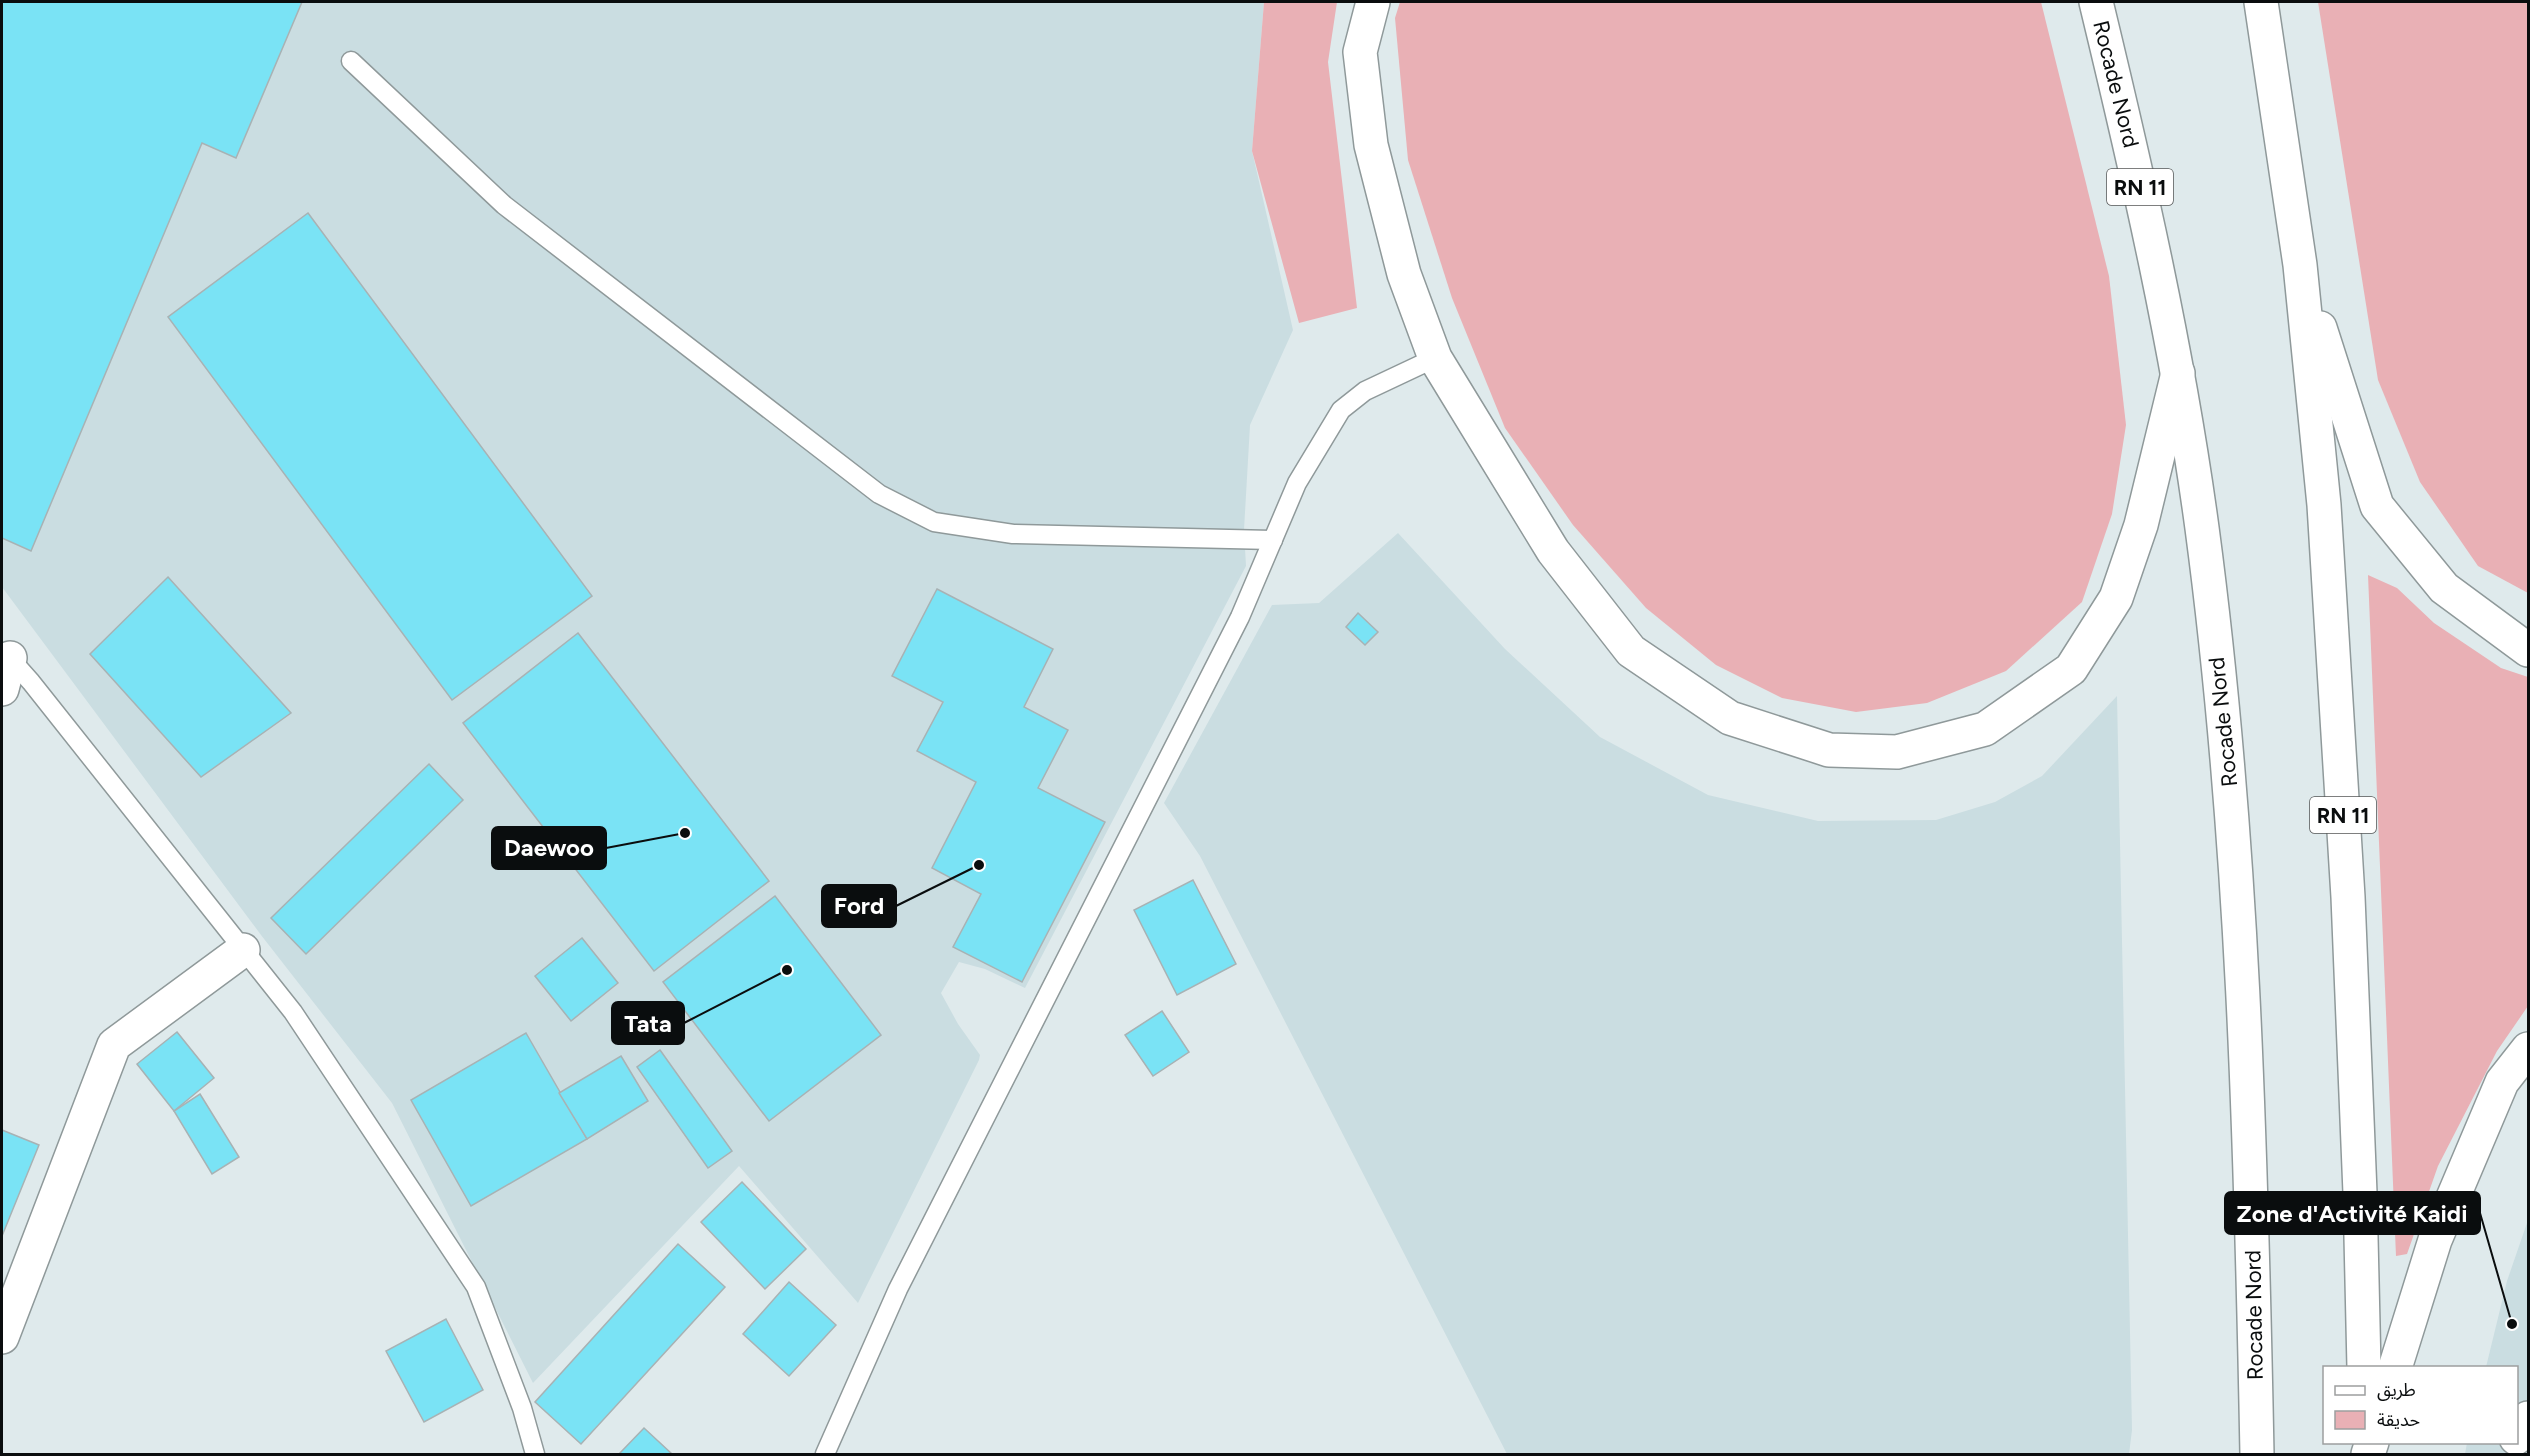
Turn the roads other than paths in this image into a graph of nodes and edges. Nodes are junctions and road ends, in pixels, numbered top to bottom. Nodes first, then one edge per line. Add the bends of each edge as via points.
1 (1373, 2) edge
2 (2096, 2) edge
3 (2261, 2) edge
4 (351, 61) dead end
5 (2300, 265) junction
6 (1435, 358) junction
7 (2178, 373) junction
8 (1273, 540) junction
9 (2529, 650) edge
10 (4, 665) edge
11 (243, 950) junction
12 (2529, 1048) edge
13 (2, 1337) edge
14 (2364, 1366) edge
15 (2396, 1366) edge
16 (535, 1455) edge
17 (825, 1455) edge
18 (2257, 1455) edge

1 - 6 main road via 1360,52 1371,145 1404,274
2 - 7 main road, Rocade Nord / RN 11
3 - 5 main road, RN 11
4 - 8 lane via 504,205 888,499 934,522 1013,534
5 - 9 main road via 2377,506 2444,588
5 - 14 main road, RN 11 via 2324,505 2349,897
6 - 7 main road via 1553,551 1631,651 1730,718 1829,750 1897,752 1984,729 2071,669 2116,598 2141,525
6 - 8 lane via 1365,391 1341,410 1297,483
7 - 18 main road, Rocade Nord / RN 11 via 2202,529 2228,760 2242,992
8 - 17 lane via 1240,617 898,1289
10 - 11 lane via 31,681
11 - 13 main road via 114,1045
11 - 16 lane via 293,1012 476,1287 522,1408
12 - 15 main road via 2502,1082 2439,1229

